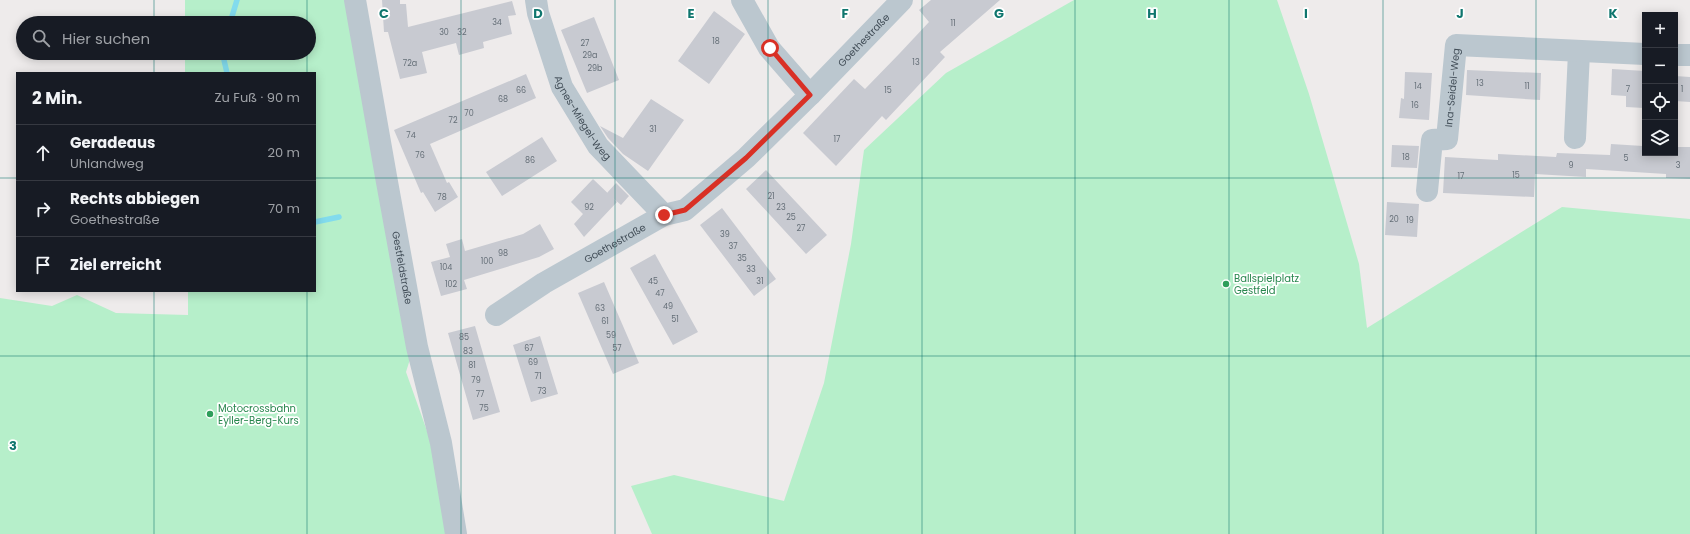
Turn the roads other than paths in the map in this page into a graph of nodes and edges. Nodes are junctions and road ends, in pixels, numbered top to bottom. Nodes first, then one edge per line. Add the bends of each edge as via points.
1 (355, 0) edge
2 (536, 0) edge
3 (742, 0) edge
4 (902, 0) edge
5 (1580, 52) junction
6 (1642, 54) edge
7 (1678, 55) edge
8 (1690, 56) edge
9 (810, 95) junction
10 (1575, 138) dead end
11 (1427, 191) dead end
12 (664, 215) junction
13 (496, 315) dead end
14 (456, 534) edge

1 - 14 street, Gestfeldstraße via 417,347 441,443
2 - 12 street, Agnes-Miegel-Weg via 538,13 565,91 598,146
3 - 9 street via 770,48
4 - 9 street, Goethestraße
5 - 6 street, Ina-Seidel-Weg
5 - 10 street
5 - 11 street, Ina-Seidel-Weg via 1456,45 1447,139 1432,140
7 - 8 street
9 - 12 street, Goethestraße via 746,158 685,210
12 - 13 street, Goethestraße via 544,283

